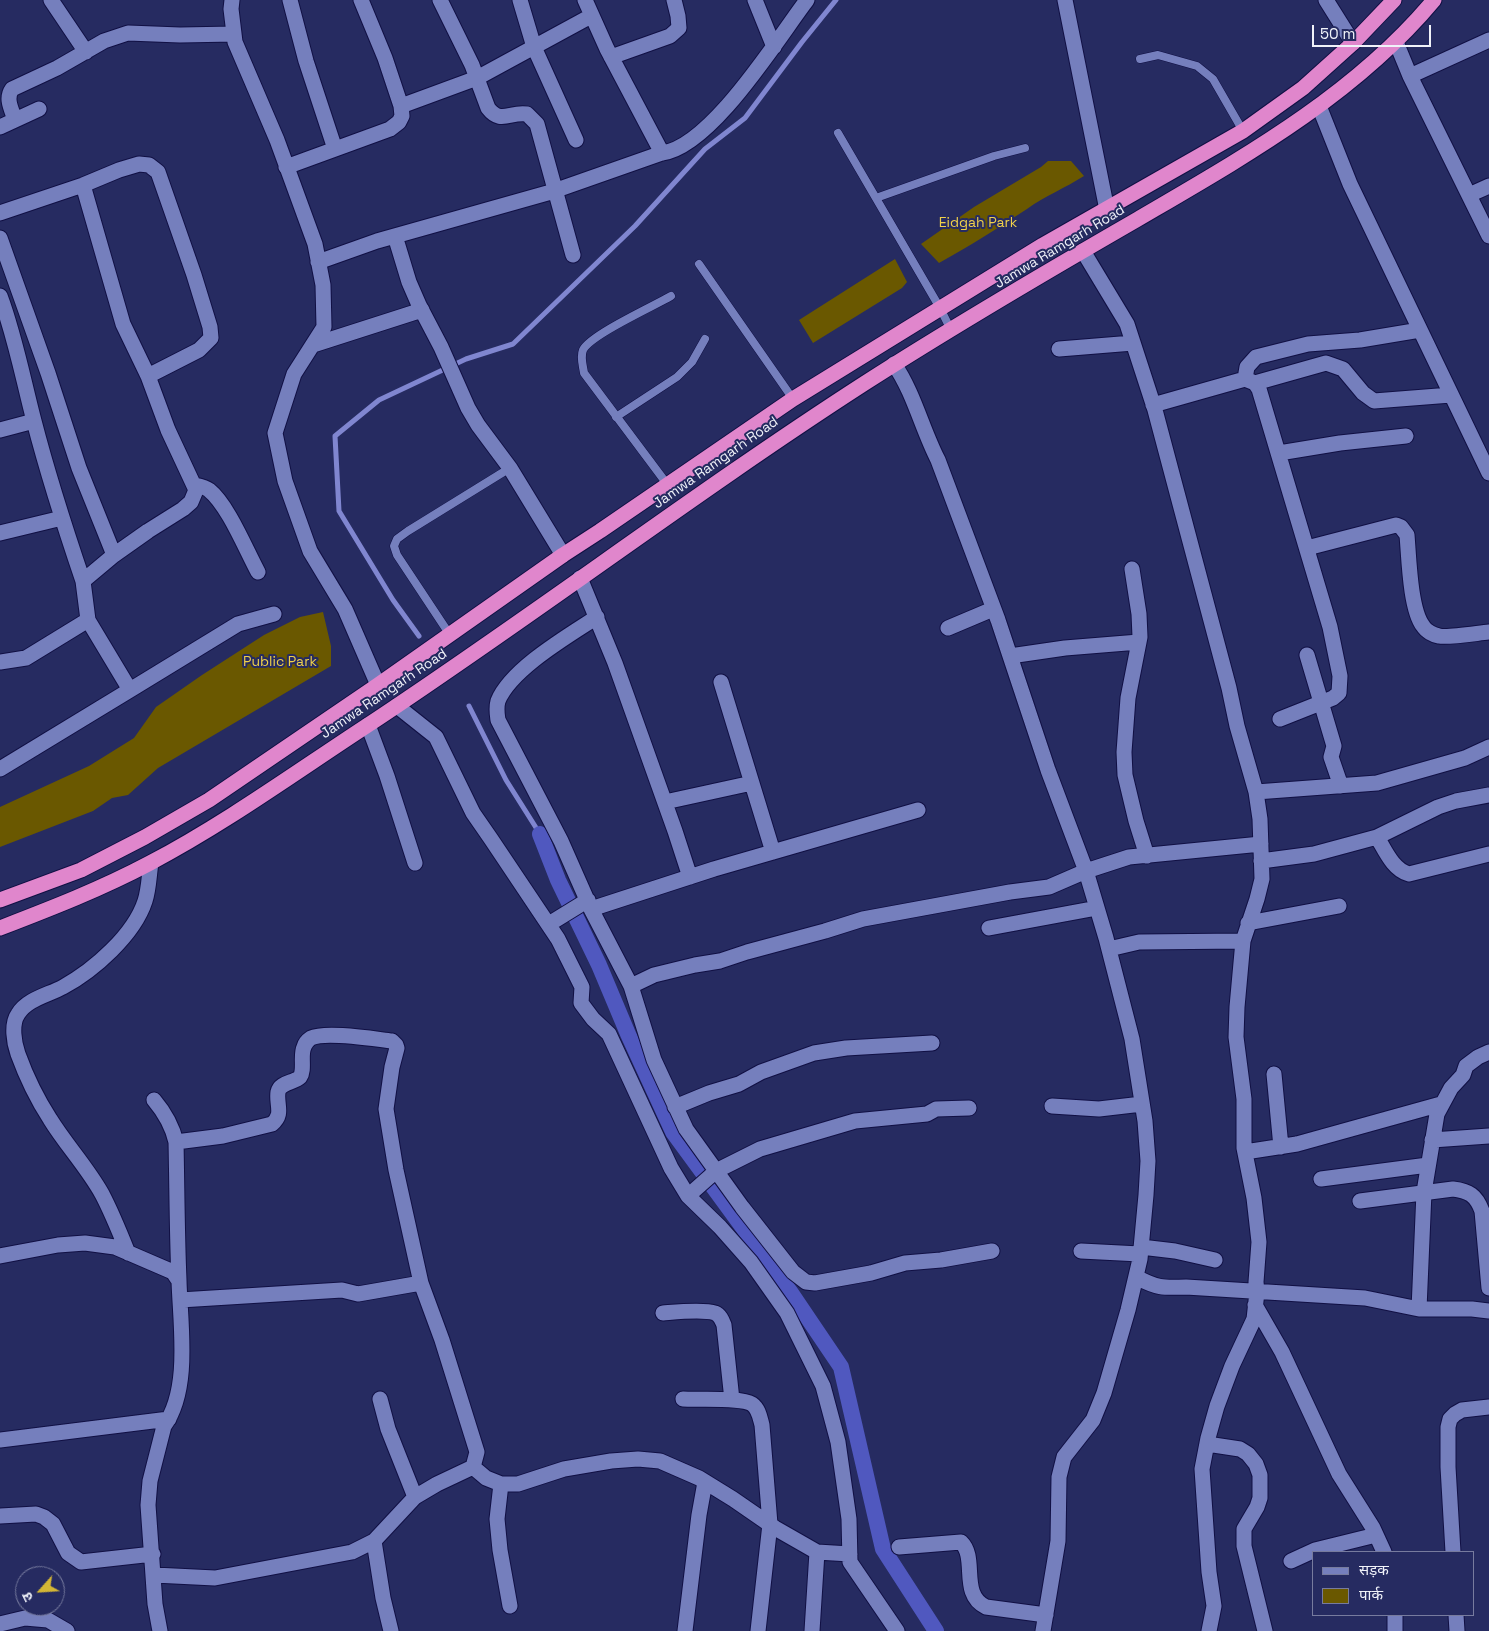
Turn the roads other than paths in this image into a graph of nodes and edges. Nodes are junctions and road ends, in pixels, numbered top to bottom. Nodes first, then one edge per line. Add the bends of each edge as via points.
1 (51, 0) edge
2 (232, 0) edge
3 (290, 0) edge
4 (360, 0) edge
5 (440, 0) edge
6 (520, 0) edge
7 (585, 0) edge
8 (674, 0) edge
9 (755, 0) edge
10 (807, 0) edge
11 (1065, 0) edge
12 (1394, 0) edge
13 (1434, 0) edge
14 (1325, 1) edge
15 (591, 16) junction
16 (234, 34) junction
17 (1489, 40) edge
18 (1396, 42) junction
19 (1353, 43) junction
20 (534, 47) junction
21 (774, 47) junction
22 (86, 52) junction
23 (611, 57) junction
24 (1140, 58) dead end
25 (1410, 76) junction
26 (477, 78) junction
27 (401, 106) junction
28 (1319, 106) junction
29 (39, 109) dead end
30 (15, 120) junction
31 (0, 127) edge
32 (1243, 131) junction
33 (838, 132) dead end
34 (576, 140) dead end
35 (1025, 148) dead end
36 (335, 149) junction
37 (662, 153) junction
38 (286, 167) junction
39 (83, 185) junction
40 (1489, 186) edge
41 (556, 190) junction
42 (1469, 195) junction
43 (876, 198) junction
44 (1107, 210) junction
45 (0, 213) edge
46 (395, 236) junction
47 (1489, 236) edge
48 (0, 238) edge
49 (1083, 251) junction
50 (573, 255) dead end
51 (318, 262) junction
52 (700, 264) dead end
53 (0, 296) edge
54 (671, 296) dead end
55 (940, 308) junction
56 (422, 310) junction
57 (951, 330) junction
58 (1420, 330) junction
59 (6, 338) edge
60 (705, 339) dead end
61 (1133, 343) junction
62 (313, 345) junction
63 (1058, 350) dead end
64 (894, 364) junction
65 (148, 376) junction
66 (1250, 381) junction
67 (1451, 395) junction
68 (793, 399) junction
69 (1153, 406) junction
70 (616, 417) junction
71 (34, 421) junction
72 (0, 430) edge
73 (1406, 436) dead end
74 (1279, 453) junction
75 (510, 468) junction
76 (1489, 473) edge
77 (667, 484) junction
78 (194, 485) junction
79 (62, 518) junction
80 (0, 533) edge
81 (1307, 548) junction
82 (114, 555) junction
83 (562, 555) junction
84 (1132, 570) dead end
85 (258, 572) dead end
86 (580, 578) junction
87 (83, 581) junction
88 (993, 609) junction
89 (274, 614) dead end
90 (597, 617) junction
91 (88, 620) junction
92 (948, 628) dead end
93 (1489, 632) edge
94 (445, 638) junction
95 (1139, 642) junction
96 (1307, 655) dead end
97 (1010, 656) junction
98 (0, 662) edge
99 (721, 682) dead end
100 (378, 685) junction
101 (130, 690) junction
102 (1322, 703) junction
103 (397, 706) junction
104 (1280, 719) dead end
105 (368, 725) junction
106 (1489, 747) edge
107 (0, 769) edge
108 (752, 783) junction
109 (1341, 786) junction
110 (1256, 792) junction
111 (1489, 795) edge
112 (665, 802) junction
113 (918, 810) dead end
114 (1377, 837) junction
115 (1261, 844) junction
116 (774, 852) junction
117 (1489, 854) edge
118 (1147, 856) junction
119 (1261, 861) junction
120 (150, 863) junction
121 (415, 863) dead end
122 (1086, 871) junction
123 (690, 878) junction
124 (7, 898) edge
125 (587, 904) junction
126 (1339, 906) dead end
127 (1097, 908) junction
128 (24, 918) junction
129 (555, 920) junction
130 (1248, 923) junction
131 (0, 928) edge
132 (989, 928) dead end
133 (1243, 941) junction
134 (1109, 949) junction
135 (631, 986) junction
136 (932, 1043) dead end
137 (1489, 1052) edge
138 (1274, 1074) dead end
139 (154, 1100) dead end
140 (1142, 1104) junction
141 (1441, 1104) junction
142 (1052, 1106) dead end
143 (675, 1107) junction
144 (969, 1108) dead end
145 (1489, 1136) edge
146 (1432, 1140) junction
147 (176, 1142) junction
148 (1281, 1147) junction
149 (1244, 1152) junction
150 (1428, 1165) junction
151 (713, 1173) junction
152 (1321, 1179) dead end
153 (1424, 1192) junction
154 (691, 1193) junction
155 (1360, 1201) dead end
156 (1140, 1250) junction
157 (992, 1251) dead end
158 (1081, 1251) dead end
159 (128, 1253) junction
160 (0, 1256) edge
161 (1215, 1260) dead end
162 (1136, 1277) junction
163 (178, 1281) junction
164 (420, 1283) junction
165 (1489, 1288) edge
166 (1256, 1298) junction
167 (180, 1300) junction
168 (1419, 1309) junction
169 (1489, 1311) edge
170 (663, 1313) dead end
171 (380, 1399) dead end
172 (683, 1399) dead end
173 (732, 1400) junction
174 (1489, 1407) edge
175 (170, 1419) junction
176 (0, 1440) edge
177 (1207, 1444) junction
178 (473, 1468) junction
179 (705, 1482) junction
180 (501, 1484) junction
181 (415, 1497) junction
182 (0, 1516) edge
183 (770, 1524) junction
184 (1376, 1535) junction
185 (374, 1540) junction
186 (899, 1547) dead end
187 (1313, 1551) edge
188 (1384, 1551) edge
189 (1453, 1551) edge
190 (817, 1552) junction
191 (1312, 1552) edge
192 (153, 1554) junction
193 (850, 1554) junction
194 (1291, 1562) dead end
195 (154, 1575) junction
196 (510, 1606) dead end
197 (1046, 1615) junction
198 (1395, 1616) edge
199 (1456, 1616) edge
200 (0, 1624) edge
201 (67, 1631) edge
202 (160, 1631) edge
203 (391, 1631) edge
204 (685, 1631) edge
205 (758, 1631) edge
206 (812, 1631) edge
207 (897, 1631) edge
208 (1044, 1631) edge
209 (1209, 1631) edge
210 (1266, 1631) edge
211 (1394, 1631) edge
212 (1457, 1631) edge

1 - 22 street
2 - 16 street
3 - 36 street
4 - 27 street via 386,58
5 - 26 street
6 - 20 street
7 - 15 street
8 - 23 street via 679,28 676,32
9 - 21 street
10 - 21 street
11 - 44 street
12 - 19 highway, Jamwa Ramgarh Road
13 - 18 highway, Jamwa Ramgarh Road
14 - 19 street
15 - 20 street
15 - 23 street
16 - 22 street via 128,33 115,36
16 - 38 street
17 - 25 street
18 - 25 street
18 - 28 highway, Jamwa Ramgarh Road
19 - 32 highway, Jamwa Ramgarh Road via 1303,88
20 - 26 street
20 - 34 street
21 - 37 street via 750,80 708,126 681,147
22 - 30 street via 12,90 8,100
23 - 37 street
24 - 32 lane via 1158,55 1197,66 1213,79
25 - 42 street
26 - 27 street
26 - 41 street via 488,108 495,116 528,114 537,124
27 - 36 street via 402,116 390,129
28 - 49 highway, Jamwa Ramgarh Road via 1203,181
28 - 58 street via 1350,184
29 - 30 street
30 - 31 street
32 - 44 highway, Jamwa Ramgarh Road
33 - 43 lane
35 - 43 lane
36 - 38 street
37 - 41 street
38 - 51 street via 315,244
39 - 45 street
39 - 65 street via 123,324
39 - 65 street via 139,164 149,165 158,172 194,275 211,338 199,350
40 - 42 street
41 - 46 street
41 - 50 street
42 - 47 street
43 - 55 lane
44 - 55 highway, Jamwa Ramgarh Road
46 - 51 street
46 - 56 street
48 - 82 street via 79,468
49 - 57 highway, Jamwa Ramgarh Road
49 - 61 street via 1127,324
51 - 62 street via 323,285 324,327
52 - 68 lane
53 - 59 street
54 - 70 lane via 594,338 584,349 584,373
55 - 57 lane
55 - 68 highway, Jamwa Ramgarh Road
56 - 62 street
56 - 75 street via 468,408
57 - 64 highway, Jamwa Ramgarh Road
58 - 66 street via 1308,344 1256,357 1247,367
58 - 67 street
59 - 71 street
60 - 70 lane via 692,362 677,377
61 - 63 street
61 - 69 street
62 - 100 street via 294,374 275,433 285,480 310,551 345,609
64 - 86 highway, Jamwa Ramgarh Road
64 - 88 street via 904,379 938,460
65 - 78 street via 168,430
66 - 67 street via 1326,363 1343,369 1374,401
66 - 69 street
66 - 74 street via 1259,389
67 - 76 street
68 - 77 highway, Jamwa Ramgarh Road
69 - 110 street
70 - 77 lane
71 - 72 street
71 - 79 street
73 - 74 street via 1340,442
74 - 81 street
75 - 83 street
75 - 94 lane via 408,531 397,539 394,546
77 - 83 highway, Jamwa Ramgarh Road
78 - 82 street via 196,490 191,502
78 - 85 street via 207,488 217,497
79 - 80 street
79 - 87 street
81 - 93 street via 1396,525 1401,527 1407,535 1414,602 1423,627 1440,636
81 - 102 street via 1330,627 1340,676 1339,693
82 - 87 street
83 - 94 highway, Jamwa Ramgarh Road
84 - 95 street via 1139,614
86 - 90 street
86 - 103 highway, Jamwa Ramgarh Road
87 - 91 street
88 - 92 street
88 - 97 street
89 - 101 street via 238,624
90 - 112 street
90 - 125 street via 526,668 506,688 496,710 506,737 561,841
91 - 98 street via 26,658
91 - 101 street
94 - 100 highway, Jamwa Ramgarh Road
95 - 97 street
95 - 118 street via 1128,698 1124,752 1130,799
96 - 102 street
97 - 122 street
99 - 108 street
100 - 124 highway, Jamwa Ramgarh Road via 209,800 145,837 81,870
101 - 107 street
102 - 104 street
102 - 109 street via 1334,746 1331,757
103 - 105 highway, Jamwa Ramgarh Road
103 - 129 street via 436,737 472,813
105 - 120 highway, Jamwa Ramgarh Road via 206,832
105 - 121 street
106 - 109 street via 1465,758 1377,783
108 - 112 street
108 - 116 street
109 - 110 street
110 - 115 street
111 - 114 street via 1438,807
112 - 123 street
113 - 116 street
114 - 117 street via 1396,868 1408,874
114 - 119 street via 1314,854
115 - 118 street
115 - 119 street
116 - 123 street
118 - 122 street via 1129,857
119 - 130 street via 1262,880
120 - 128 highway, Jamwa Ramgarh Road via 91,893
120 - 159 street via 146,900 133,925 92,967 64,987 25,1006 17,1015 14,1027 18,1053 30,1083 50,1119 102,1194
122 - 127 street
122 - 135 street via 1049,887 863,920 720,961 654,975
123 - 125 street
124 - 128 highway
125 - 129 street
125 - 135 street
126 - 130 street
127 - 132 street
127 - 134 street
128 - 131 highway, Jamwa Ramgarh Road
129 - 154 street via 582,987 581,1003 609,1034 671,1168
130 - 133 street
133 - 134 street via 1140,942
133 - 149 street via 1236,1037 1244,1099
134 - 140 street via 1132,1039
135 - 143 street via 654,1060
136 - 143 street via 814,1053
137 - 141 street via 1466,1066
138 - 148 street
139 - 147 street via 166,1114
140 - 142 street via 1098,1109
140 - 156 street via 1148,1160
141 - 146 street
141 - 148 street
143 - 151 street
144 - 151 street via 936,1109 927,1114 855,1121 760,1149
145 - 146 street
146 - 150 street
147 - 163 street
147 - 164 street via 223,1136 272,1124 279,1115 278,1092 302,1073 303,1049 312,1038 334,1036 392,1041 397,1048 386,1109
148 - 149 street
149 - 166 street via 1259,1242
150 - 152 street
150 - 153 street
151 - 154 street
151 - 157 street via 793,1272 806,1282
153 - 155 street
153 - 165 street via 1453,1189 1473,1194 1479,1203 1484,1228
153 - 168 street
154 - 193 street via 751,1262 788,1313 824,1386 839,1452 849,1519
156 - 158 street
156 - 161 street via 1175,1251
156 - 162 street
159 - 160 street via 115,1247 85,1243
159 - 163 street via 173,1272
162 - 166 street via 1164,1288
162 - 197 street via 1104,1393 1093,1420 1064,1457 1061,1467 1058,1541
163 - 167 street
164 - 167 street via 358,1294 342,1290
164 - 178 street via 442,1340 477,1452
166 - 168 street via 1366,1298
166 - 177 street via 1254,1319 1232,1366
166 - 184 street via 1339,1474
167 - 175 street via 182,1355 177,1400
168 - 169 street
170 - 173 street via 716,1313 721,1318
171 - 181 street via 388,1429
172 - 173 street
173 - 183 street via 753,1404 758,1411
174 - 189 street via 1462,1410 1450,1419 1448,1466
175 - 176 street
175 - 192 street via 164,1426 150,1481 148,1505
177 - 209 street via 1202,1469 1214,1606
177 - 210 street via 1240,1449 1256,1464 1260,1475 1260,1498 1244,1529 1244,1546
178 - 180 street
178 - 181 street
179 - 180 street via 660,1461 638,1458 564,1469 518,1484
179 - 183 street
179 - 204 street
180 - 196 street via 497,1519
181 - 185 street
182 - 192 street via 36,1514 44,1517 53,1524 68,1553 81,1562
183 - 190 street
183 - 205 street
184 - 187 street
184 - 188 street
185 - 195 street via 352,1552 215,1578
185 - 203 street
186 - 197 street via 960,1542 966,1549 972,1590 980,1604
190 - 193 street
190 - 206 street
191 - 194 street
192 - 195 street
193 - 207 street via 850,1562
195 - 202 street
197 - 208 street
198 - 211 street
199 - 212 street
200 - 201 street via 25,1618 48,1620

